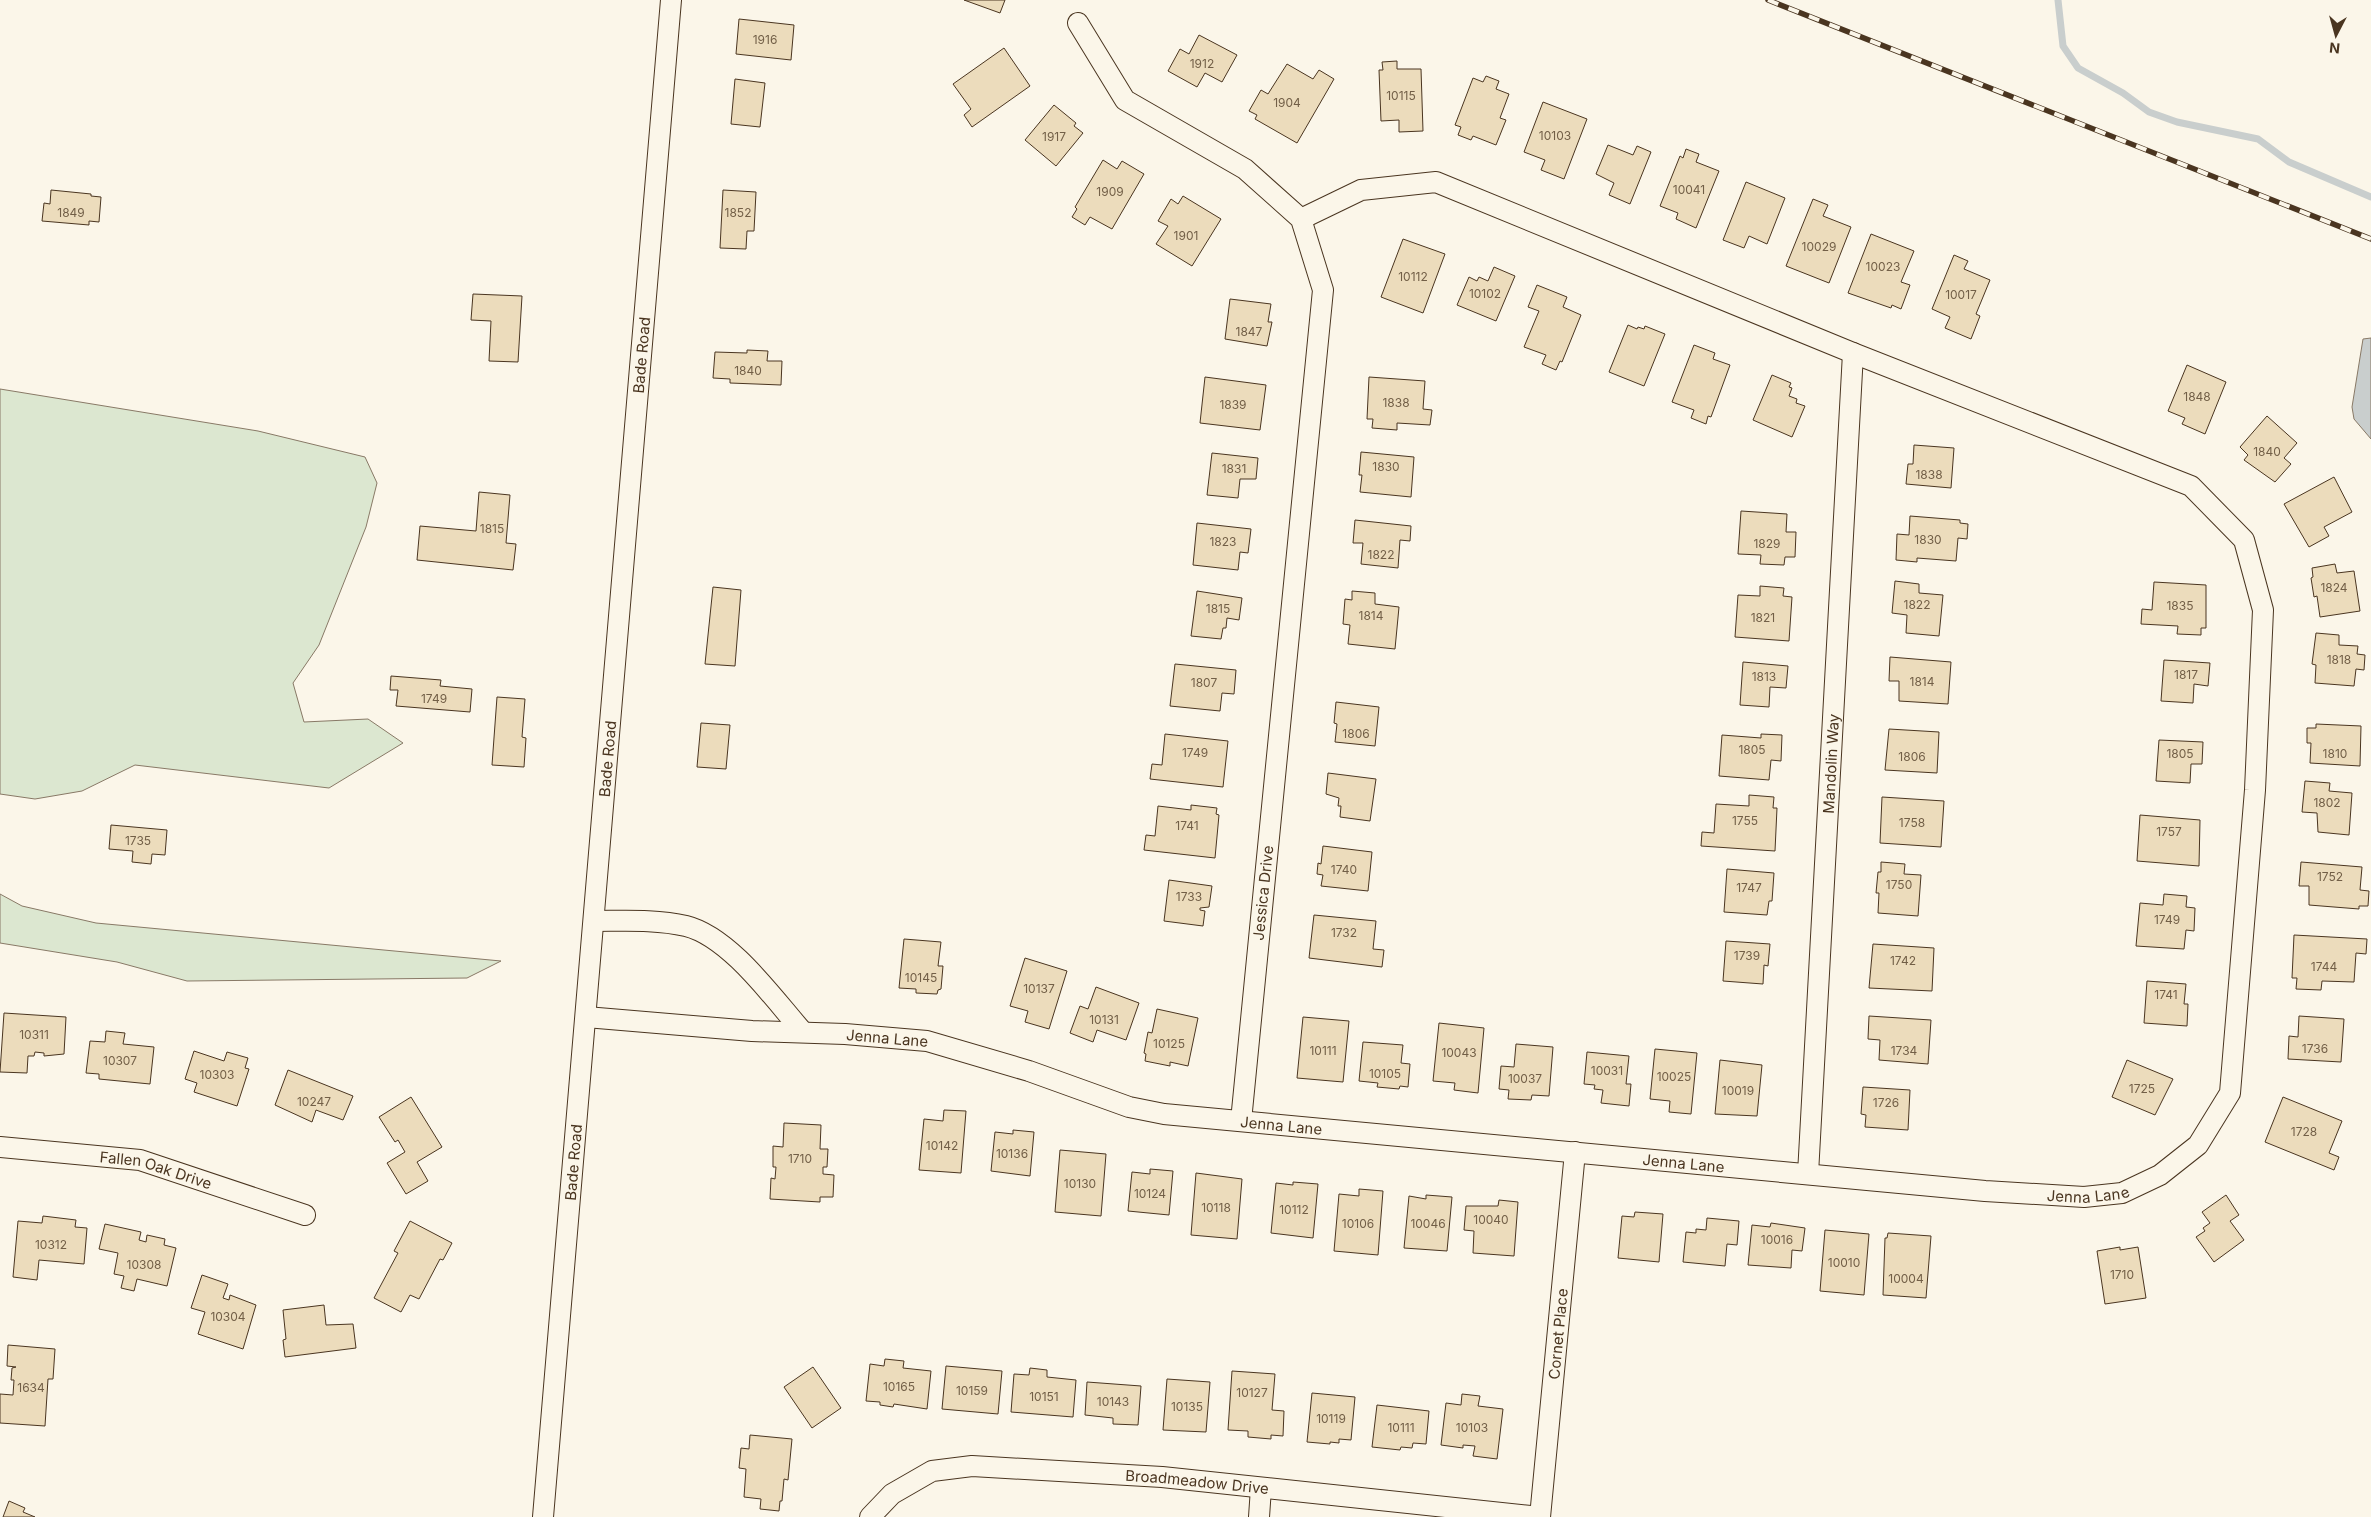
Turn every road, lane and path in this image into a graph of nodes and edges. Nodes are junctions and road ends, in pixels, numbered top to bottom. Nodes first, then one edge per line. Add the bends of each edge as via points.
1 (671, 0) edge
2 (1078, 24) dead end
3 (1301, 219) junction
4 (1854, 353) junction
5 (594, 921) junction
6 (586, 1017) junction
7 (803, 1032) junction
8 (1240, 1121) junction
9 (0, 1148) edge
10 (1575, 1152) junction
11 (1808, 1174) junction
12 (305, 1215) dead end
13 (1261, 1488) junction
14 (543, 1517) edge
15 (870, 1517) edge
16 (1259, 1517) edge
17 (1540, 1517) edge

1 - 5 street, Bade Road
2 - 3 street via 1125,100 1245,169
3 - 4 street, Jenna Lane via 1361,190 1436,182
3 - 8 street, Jessica Drive via 1323,290
4 - 11 street, Mandolin Way
4 - 11 street, Jenna Lane via 2191,486 2244,540 2263,610 2255,790 2230,1093 2198,1145 2160,1175 2122,1193 2084,1197
5 - 6 street, Bade Road
5 - 7 street via 643,921 686,926 718,940
6 - 7 street, Jenna Lane via 752,1031
6 - 14 street, Bade Road
7 - 8 street, Jenna Lane via 927,1041 1029,1071 1129,1107 1164,1114
8 - 10 street, Jenna Lane
9 - 12 street, Fallen Oak Drive via 140,1160
10 - 11 street, Jenna Lane
10 - 17 street, Cornet Place
13 - 15 street, Broadmeadow Drive via 1162,1477 972,1466 932,1471 892,1494
13 - 16 street
13 - 17 street, Broadmeadow Drive

